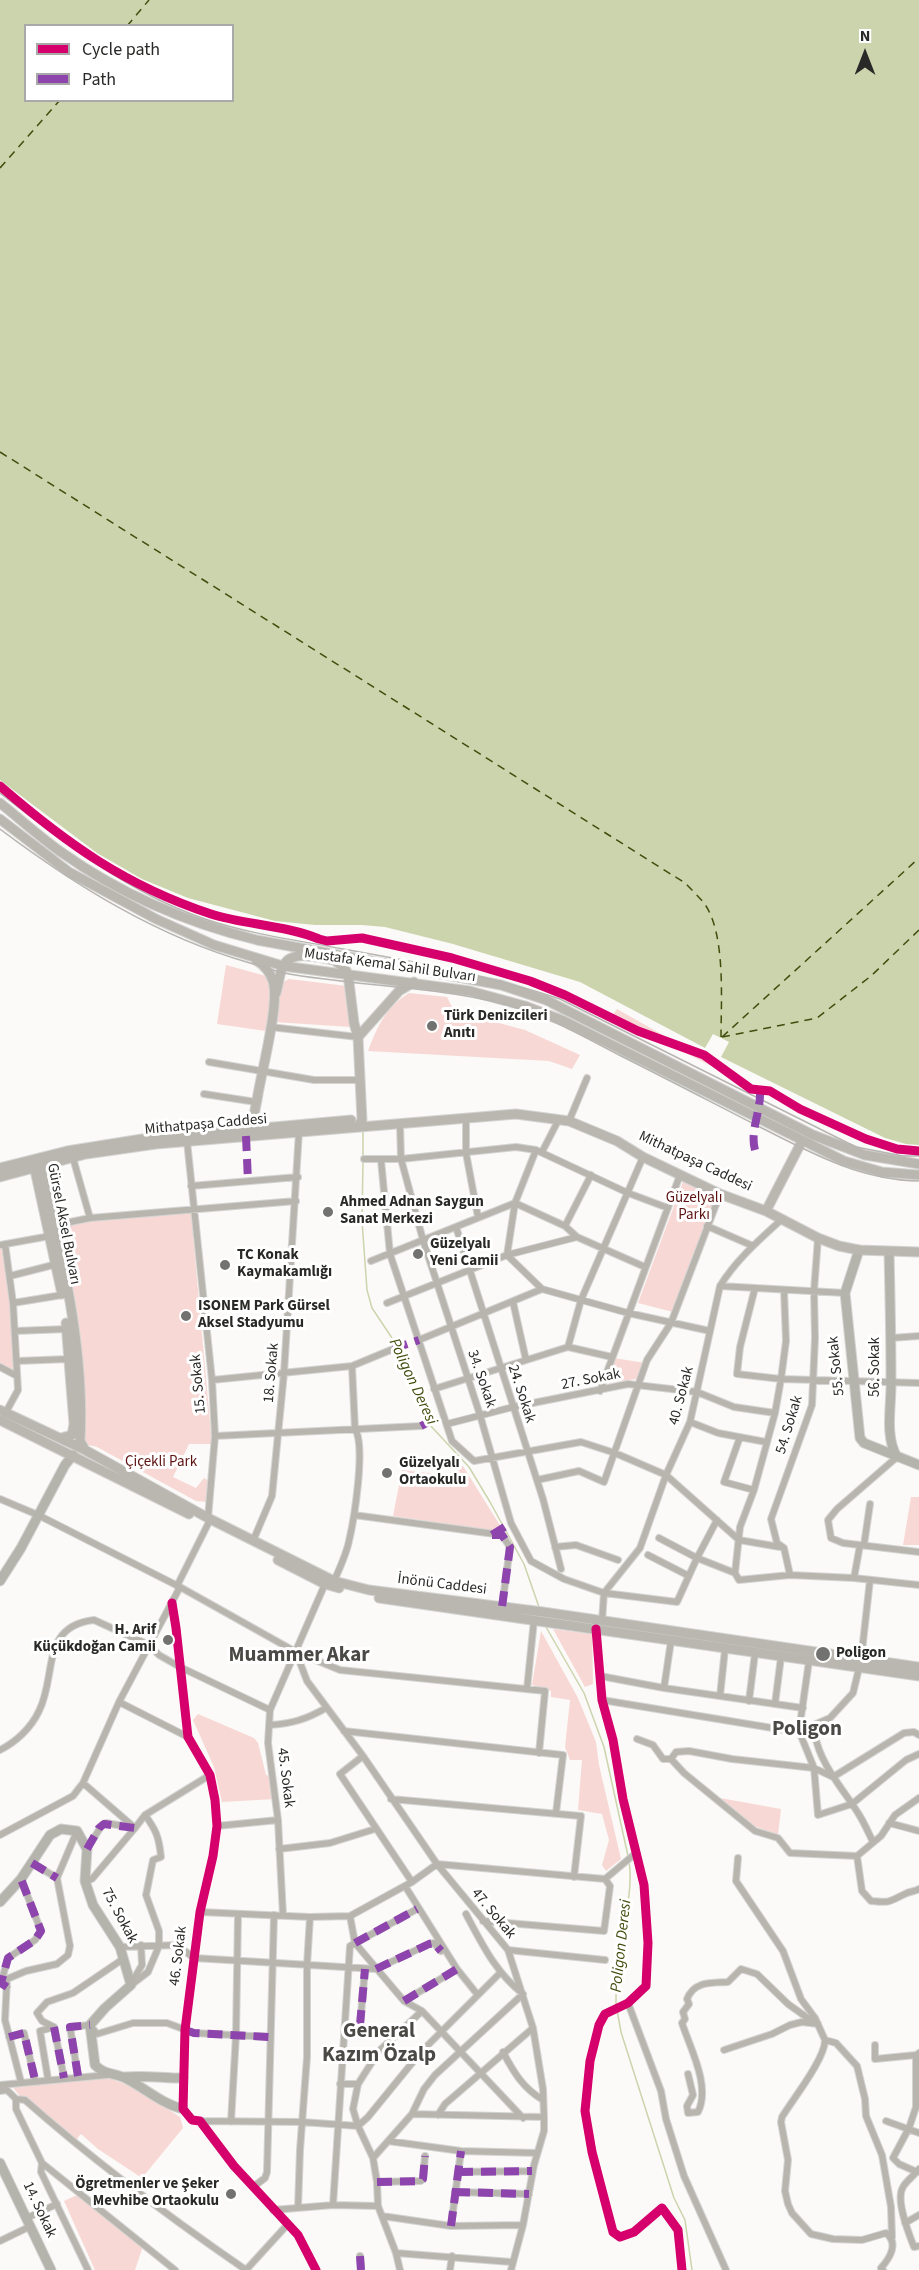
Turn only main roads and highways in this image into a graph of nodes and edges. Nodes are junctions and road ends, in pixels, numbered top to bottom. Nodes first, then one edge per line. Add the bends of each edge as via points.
1 (0, 803) edge
2 (0, 819) edge
3 (249, 938) junction
4 (214, 945) junction
5 (308, 949) junction
6 (246, 955) junction
7 (336, 961) junction
8 (283, 966) junction
9 (428, 971) junction
10 (348, 974) junction
11 (414, 982) junction
12 (272, 1010) junction
13 (358, 1036) junction
14 (454, 1119) junction
15 (360, 1123) junction
16 (258, 1131) junction
17 (802, 1141) junction
18 (36, 1164) junction
19 (919, 1164) edge
20 (0, 1168) edge
21 (919, 1175) edge
22 (0, 1177) edge
23 (766, 1211) junction
24 (55, 1225) junction
25 (50, 1236) junction
26 (919, 1252) edge
27 (2, 1414) edge
28 (75, 1446) junction
29 (208, 1521) junction
30 (329, 1583) junction
31 (599, 1625) junction
32 (860, 1664) junction
33 (919, 1667) edge
34 (919, 1676) edge

1 - 3 main road, Mustafa Kemal Sahil Bulvarı via 59,851 132,894 218,931
2 - 4 main road, Mustafa Kemal Sahil Bulvarı via 69,872
3 - 4 main road via 261,945 261,952
3 - 5 main road, Mustafa Kemal Sahil Bulvarı
4 - 6 main road, Mustafa Kemal Sahil Bulvarı
5 - 7 main road
5 - 9 main road, Mustafa Kemal Sahil Bulvarı
6 - 8 main road, Mustafa Kemal Sahil Bulvarı
6 - 12 main road via 265,967 273,980
7 - 8 main road via 302,956 291,958
7 - 9 main road via 394,971
7 - 10 main road
8 - 10 main road, Mustafa Kemal Sahil Bulvarı
8 - 12 main road
9 - 19 main road, Mustafa Kemal Sahil Bulvarı via 501,985 546,1000 813,1135 865,1155
10 - 11 main road, Mustafa Kemal Sahil Bulvarı
10 - 13 main road
11 - 13 main road via 399,991
11 - 17 main road, Mustafa Kemal Sahil Bulvarı via 487,995 555,1017
12 - 16 main road via 256,1102
13 - 15 main road
14 - 15 main road, Mithatpaşa Caddesi
14 - 15 main road, Mithatpaşa Caddesi
14 - 23 main road, Mithatpaşa Caddesi via 516,1114 564,1120 617,1141 720,1194
15 - 16 main road, Mithatpaşa Caddesi
15 - 16 main road, Mithatpaşa Caddesi via 299,1131
16 - 18 main road, Mithatpaşa Caddesi
16 - 18 main road, Mithatpaşa Caddesi via 121,1142 67,1151
17 - 21 main road, Mustafa Kemal Sahil Bulvarı via 844,1161 882,1172
17 - 23 main road
18 - 20 main road, Mithatpaşa Caddesi
18 - 22 main road, Mithatpaşa Caddesi
18 - 24 main road, Gürsel Aksel Bulvarı
18 - 25 main road, Gürsel Aksel Bulvarı
23 - 26 main road, Mithatpaşa Caddesi via 839,1246
24 - 25 main road
24 - 28 main road, Gürsel Aksel Bulvarı via 77,1363
25 - 28 main road, Gürsel Aksel Bulvarı via 62,1295
27 - 28 main road, İnönü Caddesi
27 - 28 main road via 68,1438
28 - 29 main road, İnönü Caddesi
29 - 30 main road, İnönü Caddesi
29 - 30 main road, İnönü Caddesi
30 - 31 main road, İnönü Caddesi
30 - 31 main road, İnönü Caddesi via 373,1597 534,1620
31 - 32 main road, İnönü Caddesi
31 - 32 main road, İnönü Caddesi via 671,1641 809,1661
32 - 33 main road, İnönü Caddesi
32 - 34 main road, İnönü Caddesi

